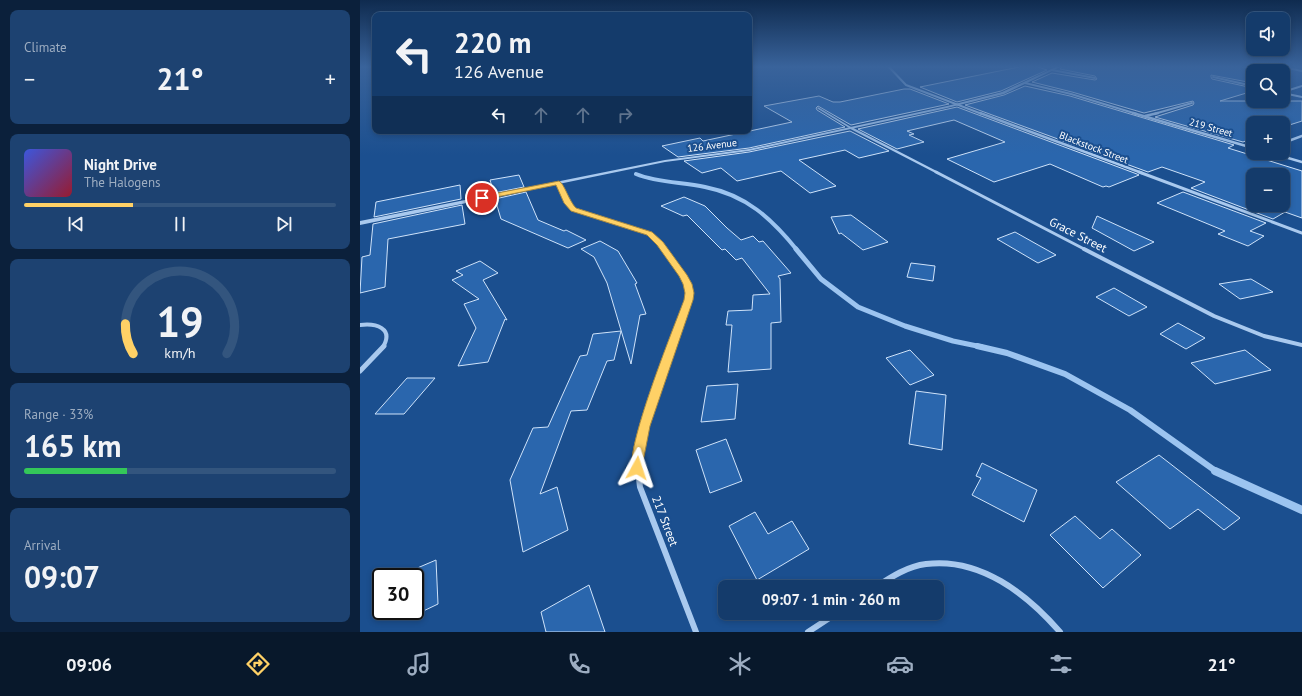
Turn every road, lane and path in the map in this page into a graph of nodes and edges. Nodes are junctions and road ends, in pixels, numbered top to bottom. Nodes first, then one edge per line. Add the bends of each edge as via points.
1 (933, 95) edge
2 (993, 95) edge
3 (1075, 95) edge
4 (1192, 103) dead end
5 (958, 104) junction
6 (818, 108) dead end
7 (1144, 116) junction
8 (851, 128) junction
9 (1302, 136) edge
10 (1290, 140) edge
11 (1246, 146) edge
12 (1290, 159) edge
13 (1302, 162) edge
14 (559, 183) junction
15 (360, 223) edge
16 (1302, 233) edge
17 (360, 325) edge
18 (1302, 345) edge
19 (360, 371) edge
20 (889, 580) edge
21 (826, 620) edge
22 (696, 632) edge
23 (808, 632) edge
24 (1060, 632) edge

1 - 5 street, Blackstock Street
2 - 5 street, 126 Avenue
3 - 7 street, 219 Street
4 - 7 street
5 - 8 street, 126 Avenue
5 - 16 street, Blackstock Street
6 - 8 lane via 849,124
7 - 11 street, 219 Street
8 - 14 street, 126 Avenue via 749,150 681,158
8 - 18 street, Grace Street via 1214,316 1264,336
9 - 10 street
12 - 13 street
14 - 15 street, 126 Avenue
14 - 22 street, 217 Street via 567,203 574,209 642,231 655,238 688,284 689,300 644,426 637,468 640,487
17 - 19 street via 374,325 384,330 388,339 380,352
20 - 24 street via 925,564 956,564 973,568 1015,589 1038,607
21 - 23 street

